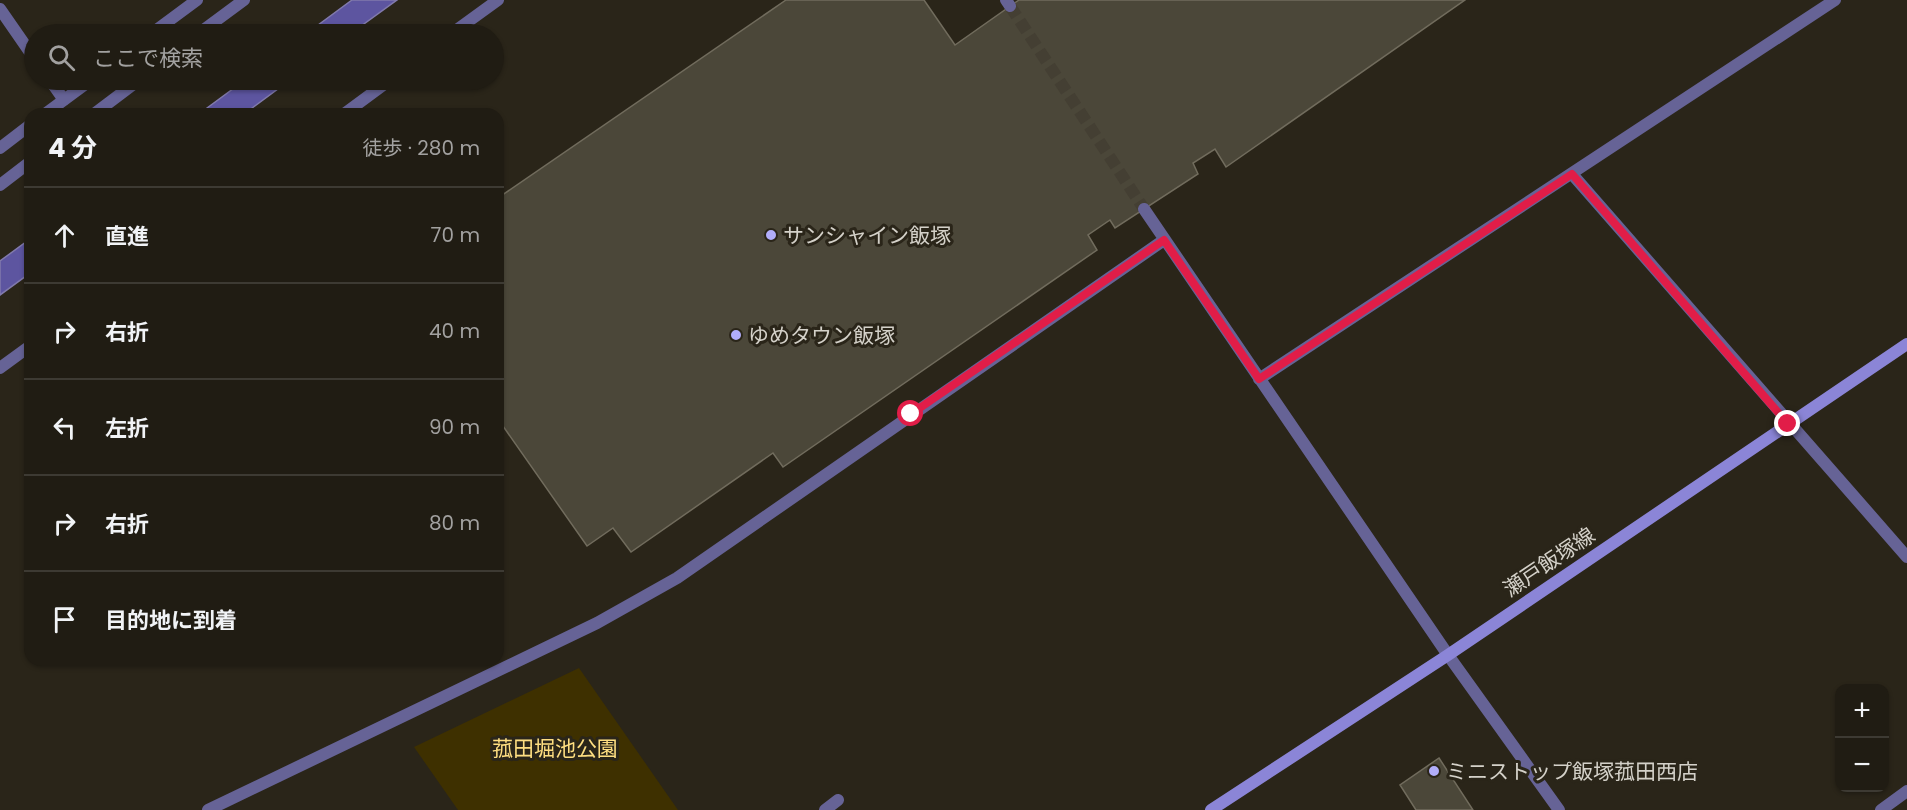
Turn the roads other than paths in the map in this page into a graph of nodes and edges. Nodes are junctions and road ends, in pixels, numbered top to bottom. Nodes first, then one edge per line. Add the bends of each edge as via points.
1 (197, 0) edge
2 (244, 0) edge
3 (498, 0) edge
4 (1835, 0) edge
5 (0, 9) edge
6 (165, 24) edge
7 (212, 24) edge
8 (465, 24) edge
9 (24, 44) edge
10 (57, 90) edge
11 (78, 90) edge
12 (126, 90) edge
13 (376, 90) edge
14 (64, 100) junction
15 (53, 108) edge
16 (102, 108) edge
17 (352, 108) edge
18 (24, 130) edge
19 (0, 148) edge
20 (24, 167) edge
21 (1572, 174) junction
22 (0, 185) edge
23 (1144, 209) tunnel mouth
24 (1164, 240) junction
25 (1907, 344) edge
26 (24, 350) edge
27 (0, 368) edge
28 (1259, 379) junction
29 (1788, 424) junction
30 (1907, 557) edge
31 (1448, 654) junction
32 (1907, 792) edge
33 (838, 800) dead end
34 (208, 810) edge
35 (825, 810) edge
36 (1211, 810) edge
37 (1559, 810) edge
38 (1881, 810) edge

1 - 6 street
2 - 7 street
3 - 8 street
4 - 21 street
5 - 9 street
10 - 14 street
11 - 14 street
12 - 16 street
13 - 17 street
14 - 15 street
18 - 19 street
20 - 22 street
21 - 28 street
21 - 29 street
23 - 24 street
24 - 28 street
24 - 34 street via 677,578 597,623
25 - 29 main road, 瀬戸飯塚線
26 - 27 street
28 - 31 street
29 - 30 street
29 - 31 main road, 瀬戸飯塚線
31 - 36 main road, 瀬戸飯塚線
31 - 37 street
32 - 38 street
33 - 35 street

